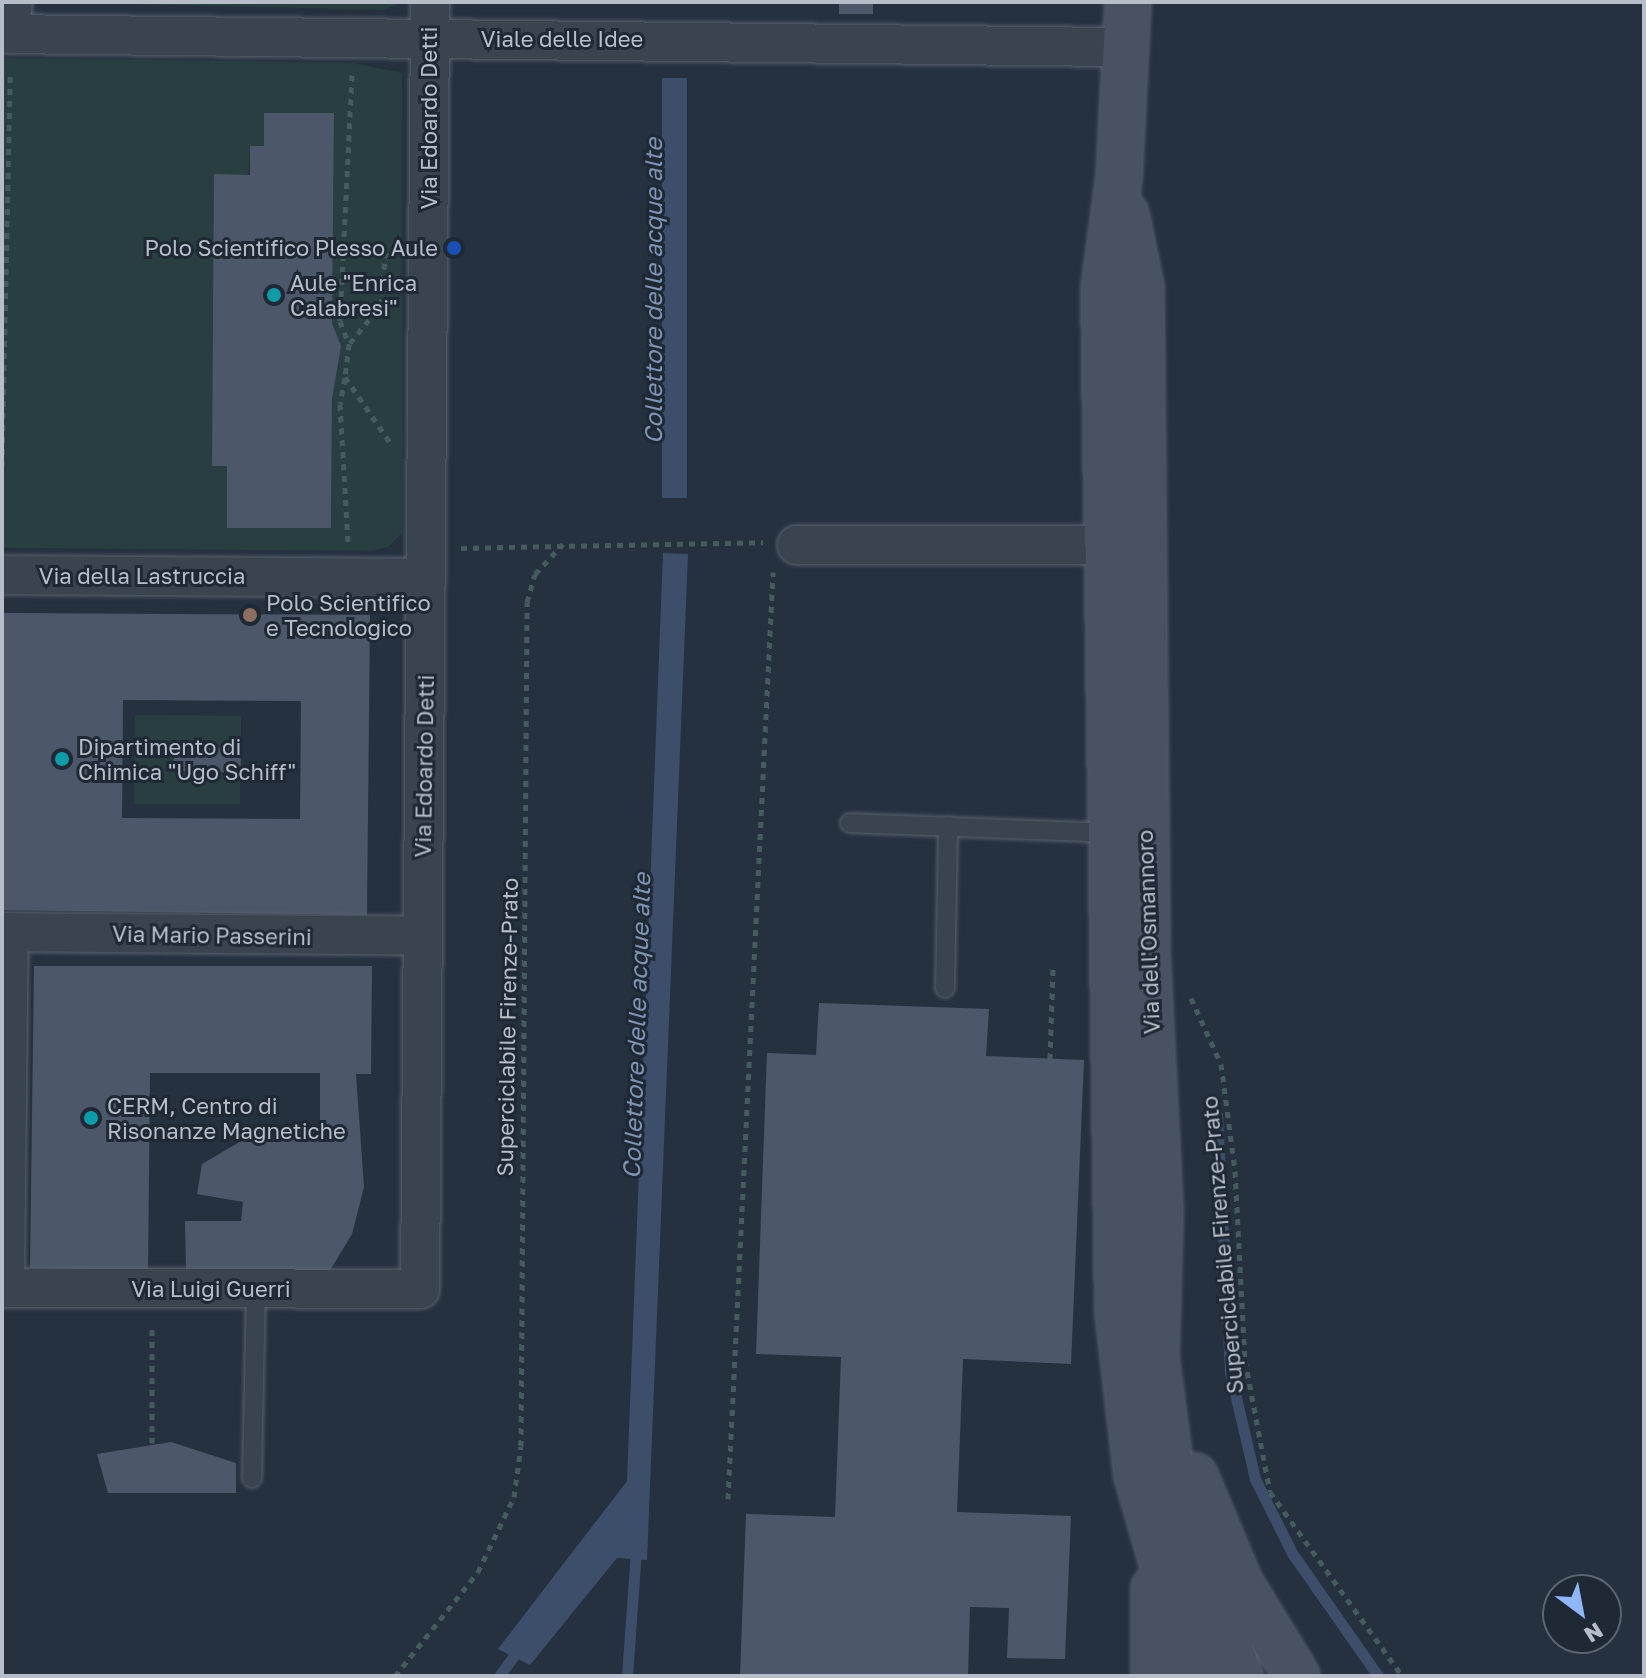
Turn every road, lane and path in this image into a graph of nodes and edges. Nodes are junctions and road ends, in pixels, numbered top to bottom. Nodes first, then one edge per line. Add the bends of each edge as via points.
1 (1114, 2) edge
2 (1128, 2) edge
3 (429, 20) edge
4 (8, 24) edge
5 (354, 38) junction
6 (1122, 47) junction
7 (1119, 177) junction
8 (428, 231) junction
9 (349, 344) junction
10 (345, 377) junction
11 (427, 456) junction
12 (2, 466) edge
13 (753, 541) dead end
14 (563, 544) junction
15 (1110, 545) junction
16 (786, 551) joint
17 (426, 564) junction
18 (2, 575) edge
19 (350, 577) junction
20 (850, 823) dead end
21 (948, 826) junction
22 (1130, 834) junction
23 (5, 932) edge
24 (421, 936) junction
25 (1053, 967) dead end
26 (1186, 986) dead end
27 (945, 988) dead end
28 (1050, 1059) dead end
29 (1160, 1214) junction
30 (3, 1288) edge
31 (153, 1289) junction
32 (256, 1289) junction
33 (420, 1289) joint
34 (152, 1443) dead end
35 (252, 1478) dead end
36 (728, 1499) dead end
37 (1154, 1550) junction
38 (395, 1676) edge
39 (1154, 1676) edge
40 (1195, 1676) edge
41 (1240, 1676) edge
42 (1297, 1676) edge
43 (1402, 1676) edge

1 - 6 main road, Via dell'Osmannoro
2 - 6 main road, Via dell'Osmannoro
3 - 5 street, Viale delle Idee
3 - 6 street, Viale delle Idee via 619,39
3 - 8 street, Via Edoardo Detti
4 - 5 street, Viale delle Idee
4 - 12 path
5 - 9 path via 340,321
6 - 7 main road, Via dell'Osmannoro
7 - 15 main road, Via dell'Osmannoro via 1104,289
7 - 22 main road, Via dell'Osmannoro via 1141,288
8 - 9 path via 385,257 381,305
8 - 11 street, Via Edoardo Detti
9 - 10 path
10 - 11 path via 388,443
10 - 19 path via 340,404
11 - 17 street, Via Edoardo Detti
13 - 14 path
14 - 17 path
14 - 38 path, Superciclabile Firenze-Prato via 542,563 527,602 521,1446 514,1497 478,1572
15 - 16 street
15 - 22 main road, Via dell'Osmannoro
16 - 36 path
17 - 19 street, Via della Lastruccia
17 - 24 street, Via Edoardo Detti
18 - 19 street, Via della Lastruccia
20 - 21 lane
21 - 22 lane
21 - 27 lane
22 - 29 main road, Via dell'Osmannoro
22 - 37 main road, Via dell'Osmannoro via 1118,1312 1126,1414
23 - 24 street, Via Mario Passerini
23 - 30 street
24 - 33 street, Via Edoardo Detti
25 - 28 path
26 - 43 path, Superciclabile Firenze-Prato via 1221,1064 1245,1360 1266,1482 1296,1538
29 - 41 main road, Via dell'Osmannoro via 1156,1357 1165,1449 1186,1543
29 - 42 main road via 1182,1420 1196,1480 1240,1583
30 - 31 street, Via Luigi Guerri
31 - 32 street, Via Luigi Guerri
31 - 34 path
32 - 33 street, Via Luigi Guerri
32 - 35 lane
37 - 39 main road
37 - 40 main road, Via dell'Osmannoro

